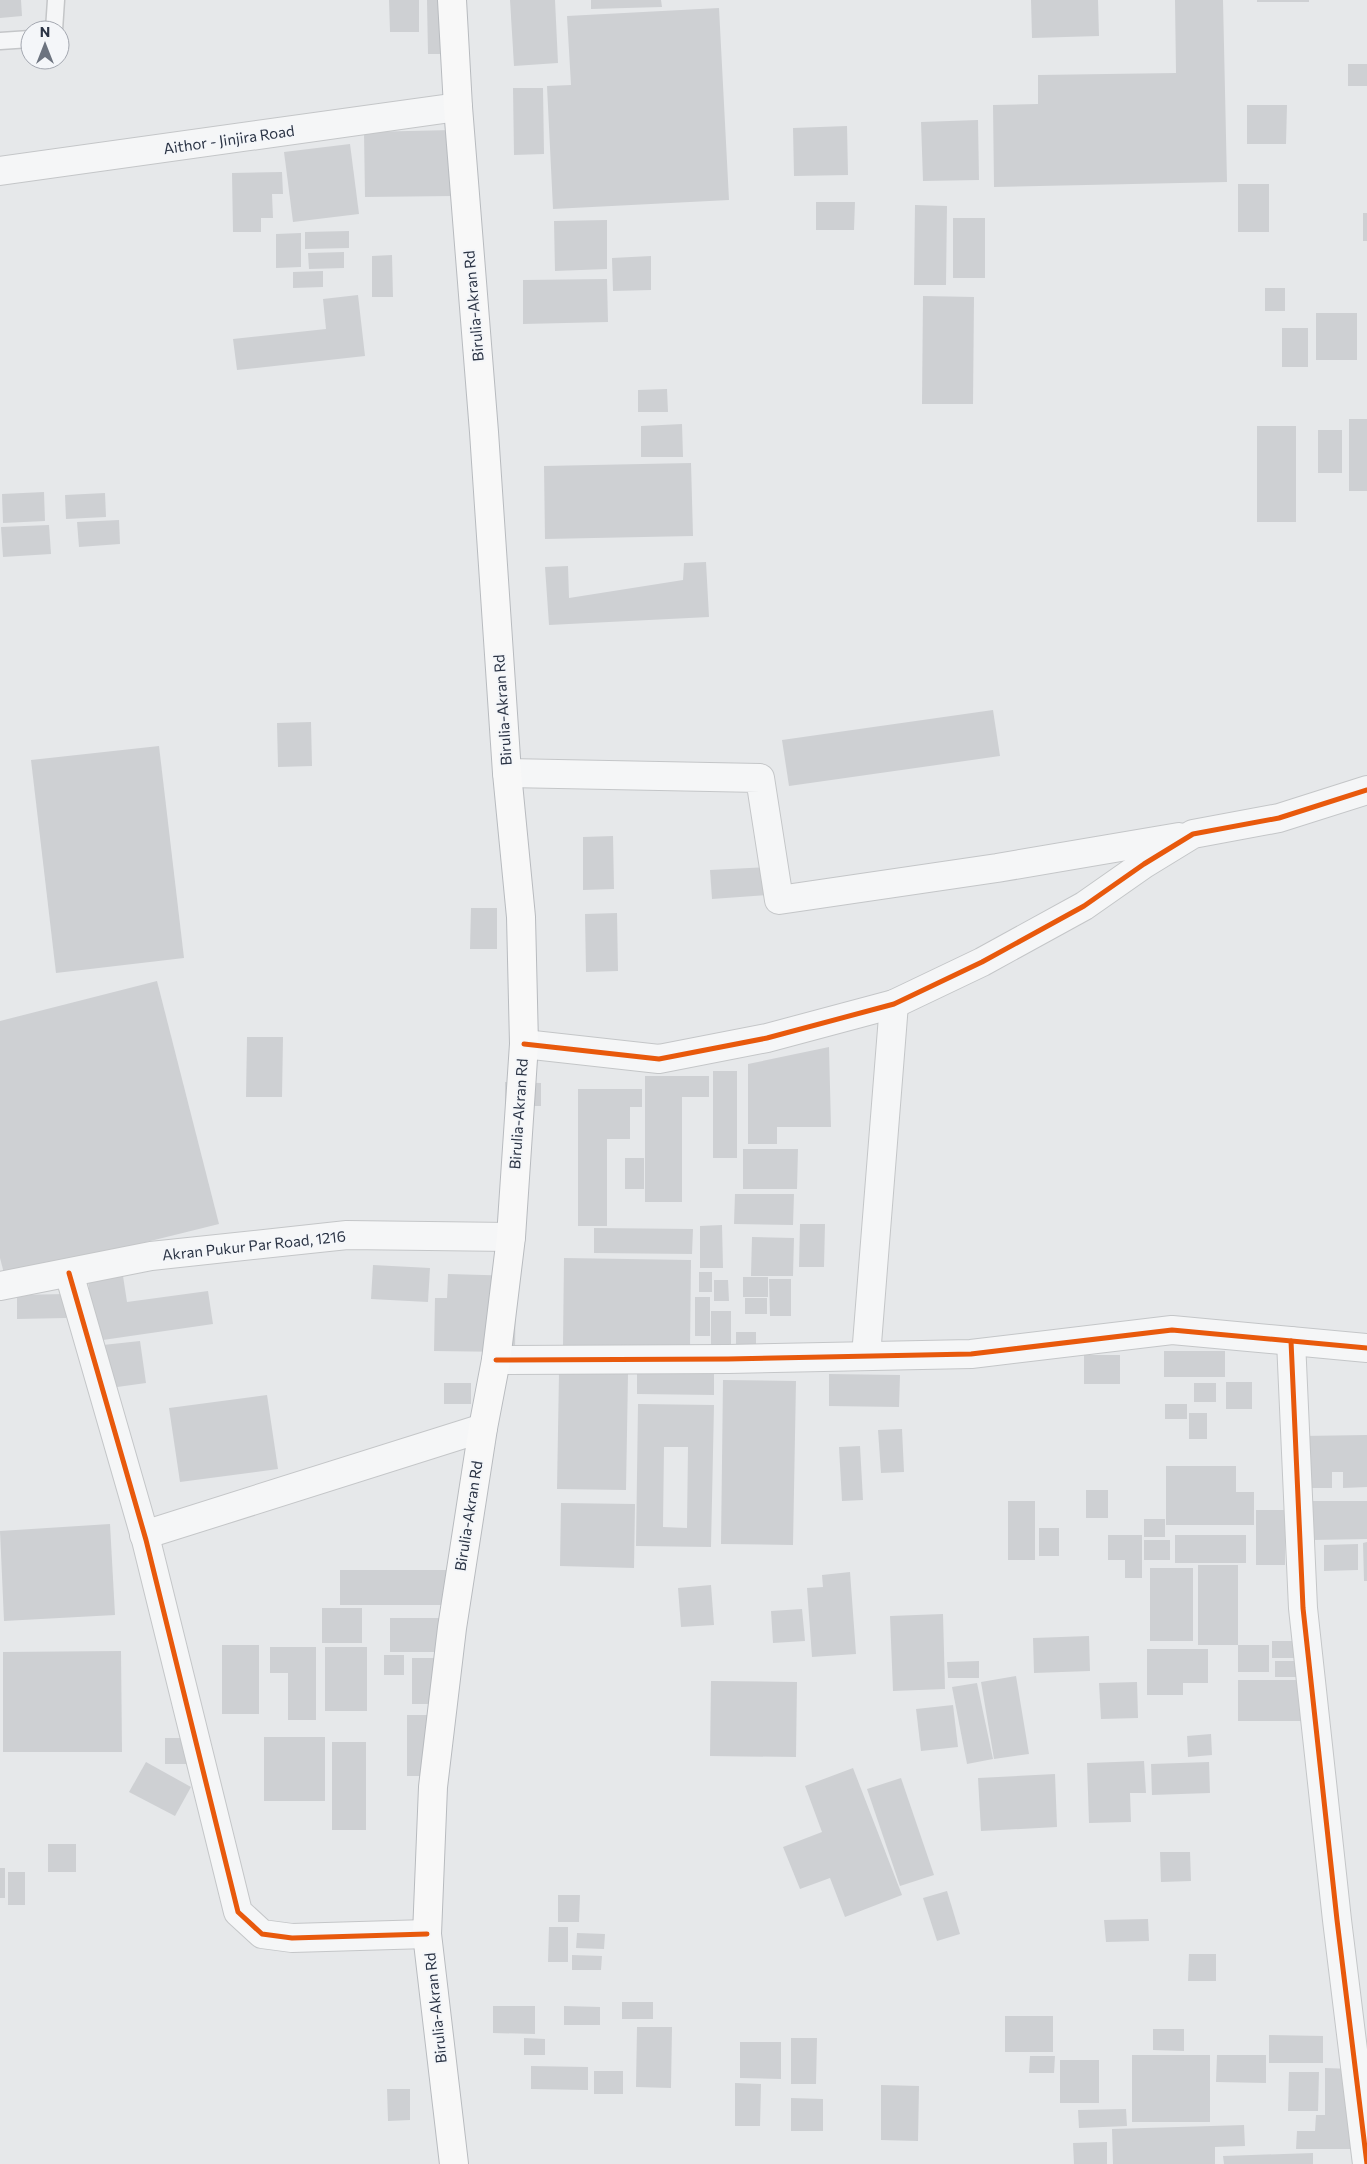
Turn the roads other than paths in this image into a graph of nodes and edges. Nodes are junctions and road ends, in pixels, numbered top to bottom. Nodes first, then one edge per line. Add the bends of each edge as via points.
1 (56, 0) edge
2 (452, 0) edge
3 (55, 20) edge
4 (20, 40) edge
5 (0, 41) edge
6 (458, 107) junction
7 (0, 172) edge
8 (508, 773) junction
9 (1367, 790) edge
10 (1193, 834) junction
11 (894, 1004) junction
12 (524, 1044) junction
13 (511, 1237) junction
14 (69, 1272) junction
15 (0, 1286) edge
16 (1291, 1341) junction
17 (1367, 1348) edge
18 (866, 1356) junction
19 (496, 1360) junction
20 (483, 1428) junction
21 (144, 1535) junction
22 (428, 1934) junction
23 (454, 2164) edge
24 (1367, 2164) edge

1 - 3 lane
2 - 6 highway, Birulia-Akran Rd
4 - 5 lane
6 - 7 street, Aithor - Jinjira Road
6 - 8 highway, Birulia-Akran Rd
8 - 10 street via 760,778 779,900 997,868
8 - 12 highway, Birulia-Akran Rd via 521,917
9 - 10 street via 1279,818
10 - 11 street via 1084,906 982,962
11 - 12 street via 767,1038 659,1059
11 - 18 street
12 - 13 highway, Birulia-Akran Rd
13 - 14 street, Akran Pukur Par Road, 1216 via 347,1235 151,1256
13 - 19 highway, Birulia-Akran Rd
14 - 15 street, Akran Pukur Par Road, 1216
14 - 21 street
16 - 17 street
16 - 18 street via 1172,1330 971,1354
16 - 24 street via 1303,1608
18 - 19 street
19 - 20 highway, Birulia-Akran Rd
20 - 21 street
20 - 22 highway, Birulia-Akran Rd via 452,1628 433,1787
21 - 22 street via 238,1912 262,1934 292,1938
22 - 23 highway, Birulia-Akran Rd

